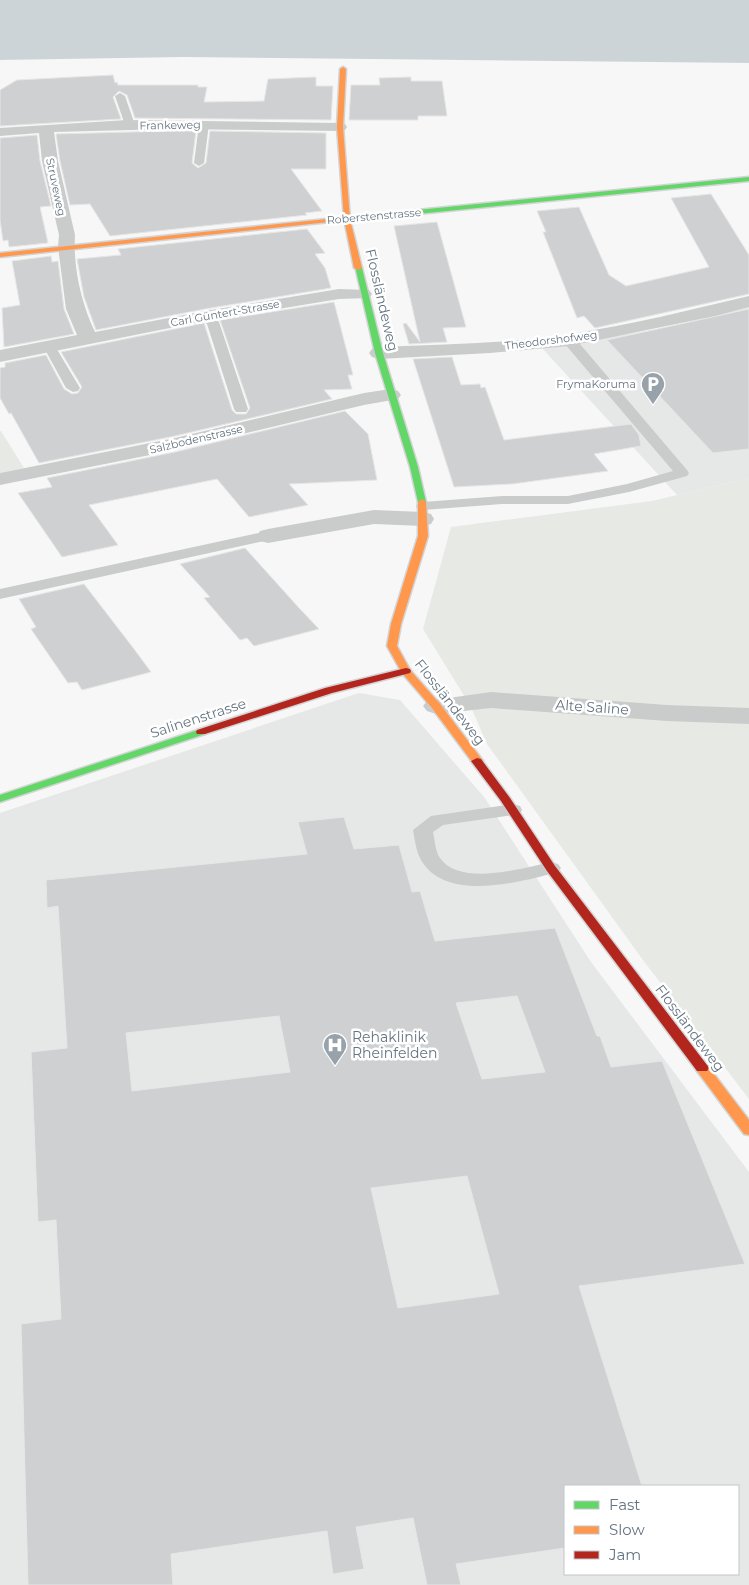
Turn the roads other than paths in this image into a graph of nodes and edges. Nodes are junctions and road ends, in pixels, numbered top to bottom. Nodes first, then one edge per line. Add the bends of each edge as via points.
1 (343, 69) dead end
2 (120, 96) dead end
3 (204, 124) junction
4 (130, 125) junction
5 (340, 127) junction
6 (46, 128) junction
7 (0, 132) edge
8 (199, 163) dead end
9 (749, 179) edge
10 (347, 219) junction
11 (66, 247) junction
12 (0, 255) edge
13 (363, 294) junction
14 (749, 301) edge
15 (205, 316) junction
16 (88, 338) junction
17 (569, 340) junction
18 (49, 346) junction
19 (379, 353) junction
20 (0, 356) edge
21 (72, 388) dead end
22 (391, 395) junction
23 (241, 409) dead end
24 (0, 479) edge
25 (423, 512) junction
26 (268, 536) joint
27 (0, 594) edge
28 (406, 672) junction
29 (436, 706) junction
30 (749, 716) edge
31 (0, 799) edge
32 (513, 810) junction
33 (551, 868) junction
34 (749, 1130) edge

1 - 5 street, Flossländeweg
2 - 4 lane
3 - 4 street, Frankeweg
3 - 5 street, Frankeweg
3 - 8 lane
4 - 6 street, Frankeweg
5 - 10 street, Flossländeweg
6 - 7 street, Frankeweg
6 - 11 street, Struveweg via 67,235
9 - 10 street, Roberstenstrasse
10 - 11 street, Roberstenstrasse
10 - 13 street, Flossländeweg
11 - 12 street, Roberstenstrasse
11 - 16 street, Struveweg via 75,309
13 - 15 street, Carl Güntert-Strasse via 339,294
13 - 19 street, Flossländeweg
14 - 17 street, Theodorshofweg via 715,311
15 - 16 street, Carl Güntert-Strasse
15 - 23 lane via 213,322
16 - 18 street, Carl Güntert-Strasse
17 - 19 street, Theodorshofweg
17 - 25 lane via 682,473 568,500 502,500
18 - 20 street, Carl Güntert-Strasse
18 - 21 lane
19 - 22 street, Flossländeweg
22 - 24 street, Salzbodenstrasse via 175,444
22 - 25 street, Flossländeweg via 414,467
25 - 26 street via 374,517
25 - 28 street, Flossländeweg via 424,536 392,646
26 - 27 lane
28 - 29 street, Flossländeweg
28 - 31 street, Salinenstrasse via 331,689
29 - 30 street, Alte Saline via 491,700
29 - 32 street, Flossländeweg
32 - 33 street, Flossländeweg
32 - 33 lane via 438,820 423,830 430,860 444,874 473,881
33 - 34 street, Flossländeweg

